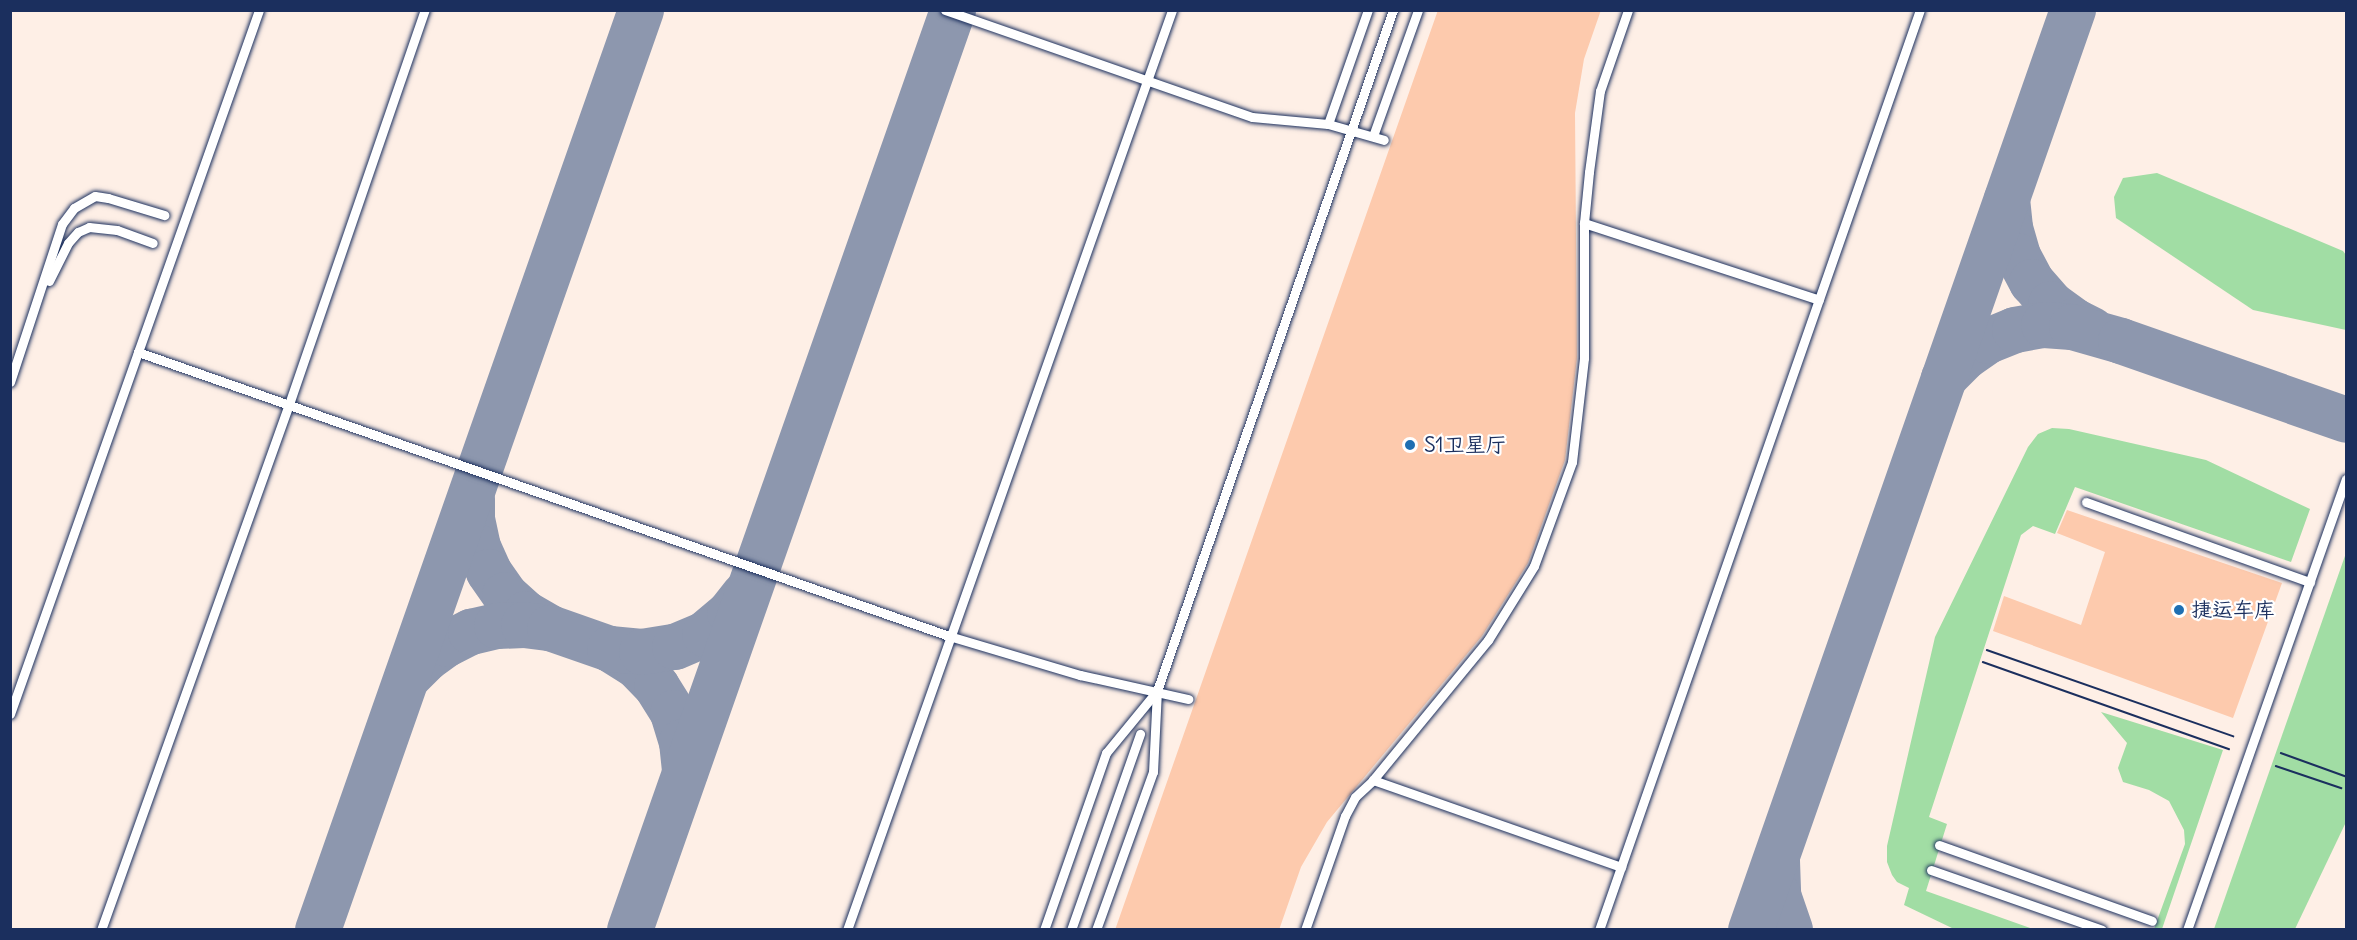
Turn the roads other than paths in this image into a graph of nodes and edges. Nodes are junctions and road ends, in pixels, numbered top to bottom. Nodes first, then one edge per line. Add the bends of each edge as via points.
1 (259, 10) edge
2 (425, 10) edge
3 (945, 10) edge
4 (1172, 10) edge
5 (1368, 10) edge
6 (1393, 10) edge
7 (1418, 10) edge
8 (1628, 10) edge
9 (1920, 10) edge
10 (1147, 82) junction
11 (1328, 124) junction
12 (1351, 130) junction
13 (1373, 136) junction
14 (1384, 140) dead end
15 (164, 215) dead end
16 (1584, 223) junction
17 (153, 243) dead end
18 (1819, 300) junction
19 (38, 302) junction
20 (138, 352) junction
21 (10, 382) edge
22 (288, 407) junction
23 (2346, 479) edge
24 (2086, 502) dead end
25 (2310, 582) junction
26 (949, 636) junction
27 (1157, 691) junction
28 (1188, 699) dead end
29 (10, 714) edge
30 (1140, 734) dead end
31 (1373, 780) junction
32 (1939, 845) dead end
33 (1621, 867) junction
34 (1931, 870) dead end
35 (2152, 921) dead end
36 (101, 930) edge
37 (847, 930) edge
38 (1044, 930) edge
39 (1071, 930) edge
40 (1096, 930) edge
41 (1305, 930) edge
42 (1599, 930) edge
43 (2102, 930) edge
44 (2187, 930) edge

1 - 20 lane
2 - 22 lane
3 - 10 lane
4 - 10 lane
5 - 11 lane
6 - 12 lane
7 - 13 lane
8 - 16 lane via 1600,91
9 - 18 lane
10 - 11 lane via 1252,117
10 - 26 lane
11 - 12 lane
12 - 13 lane
12 - 27 lane
13 - 14 lane
15 - 19 lane via 108,198 94,196 83,200 62,224
16 - 18 lane
16 - 31 lane via 1584,358 1572,462 1534,566 1488,639
17 - 19 lane via 103,227 78,232 68,243
18 - 33 lane
19 - 21 lane
20 - 22 lane
20 - 29 lane
22 - 26 lane
22 - 36 lane
23 - 25 lane
24 - 25 lane
25 - 44 lane
26 - 27 lane via 1080,675
26 - 37 lane
27 - 28 lane
27 - 38 lane via 1106,753
27 - 40 lane via 1153,772
30 - 39 lane
31 - 33 lane
31 - 41 lane via 1355,797 1345,816
32 - 35 lane
33 - 42 lane
34 - 43 lane

